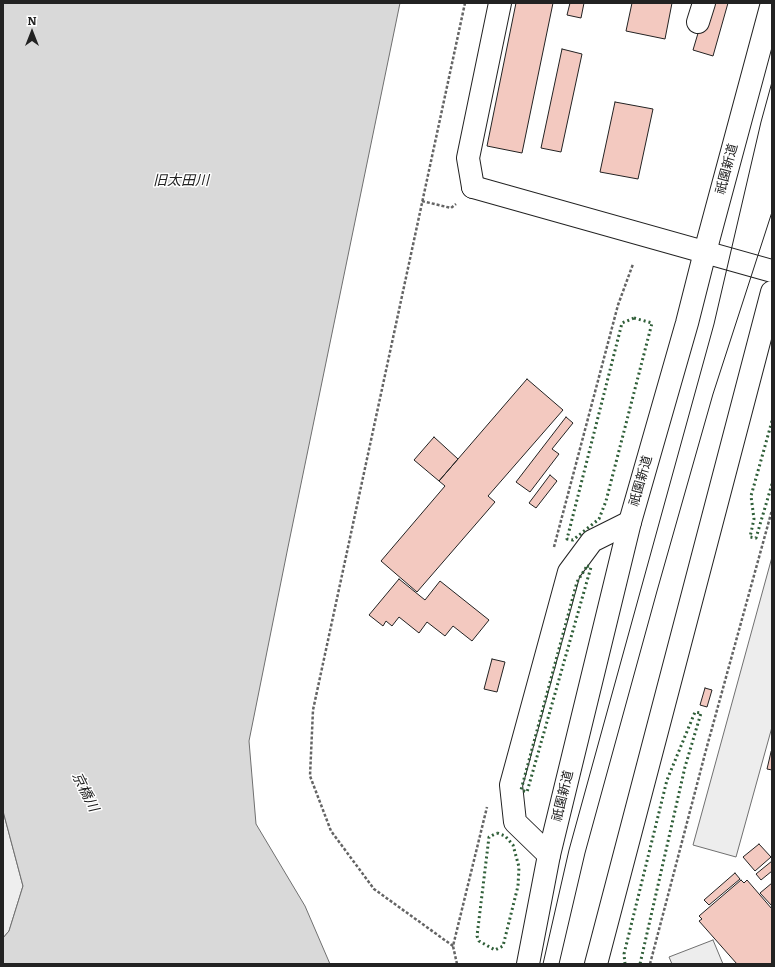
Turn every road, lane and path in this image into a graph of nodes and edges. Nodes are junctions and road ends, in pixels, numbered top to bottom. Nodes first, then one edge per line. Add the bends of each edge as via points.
1 (465, 3) edge
2 (500, 3) edge
3 (772, 3) edge
4 (705, 252) junction
5 (772, 271) edge
6 (772, 292) edge
7 (772, 510) edge
8 (630, 522) junction
9 (549, 855) junction
10 (453, 946) dead end
11 (528, 964) edge
12 (596, 964) edge
13 (650, 964) edge

1 - 10 path via 313,710 310,776 331,831 374,889
2 - 4 main road via 468,158 473,187
3 - 4 main road, 祇園新道
4 - 5 main road
4 - 8 main road, 祇園新道 via 688,324
6 - 12 main road
7 - 13 path
8 - 9 main road, 祇園新道
8 - 9 main road via 592,541 568,572 511,785 515,822
9 - 11 main road, 祇園新道

